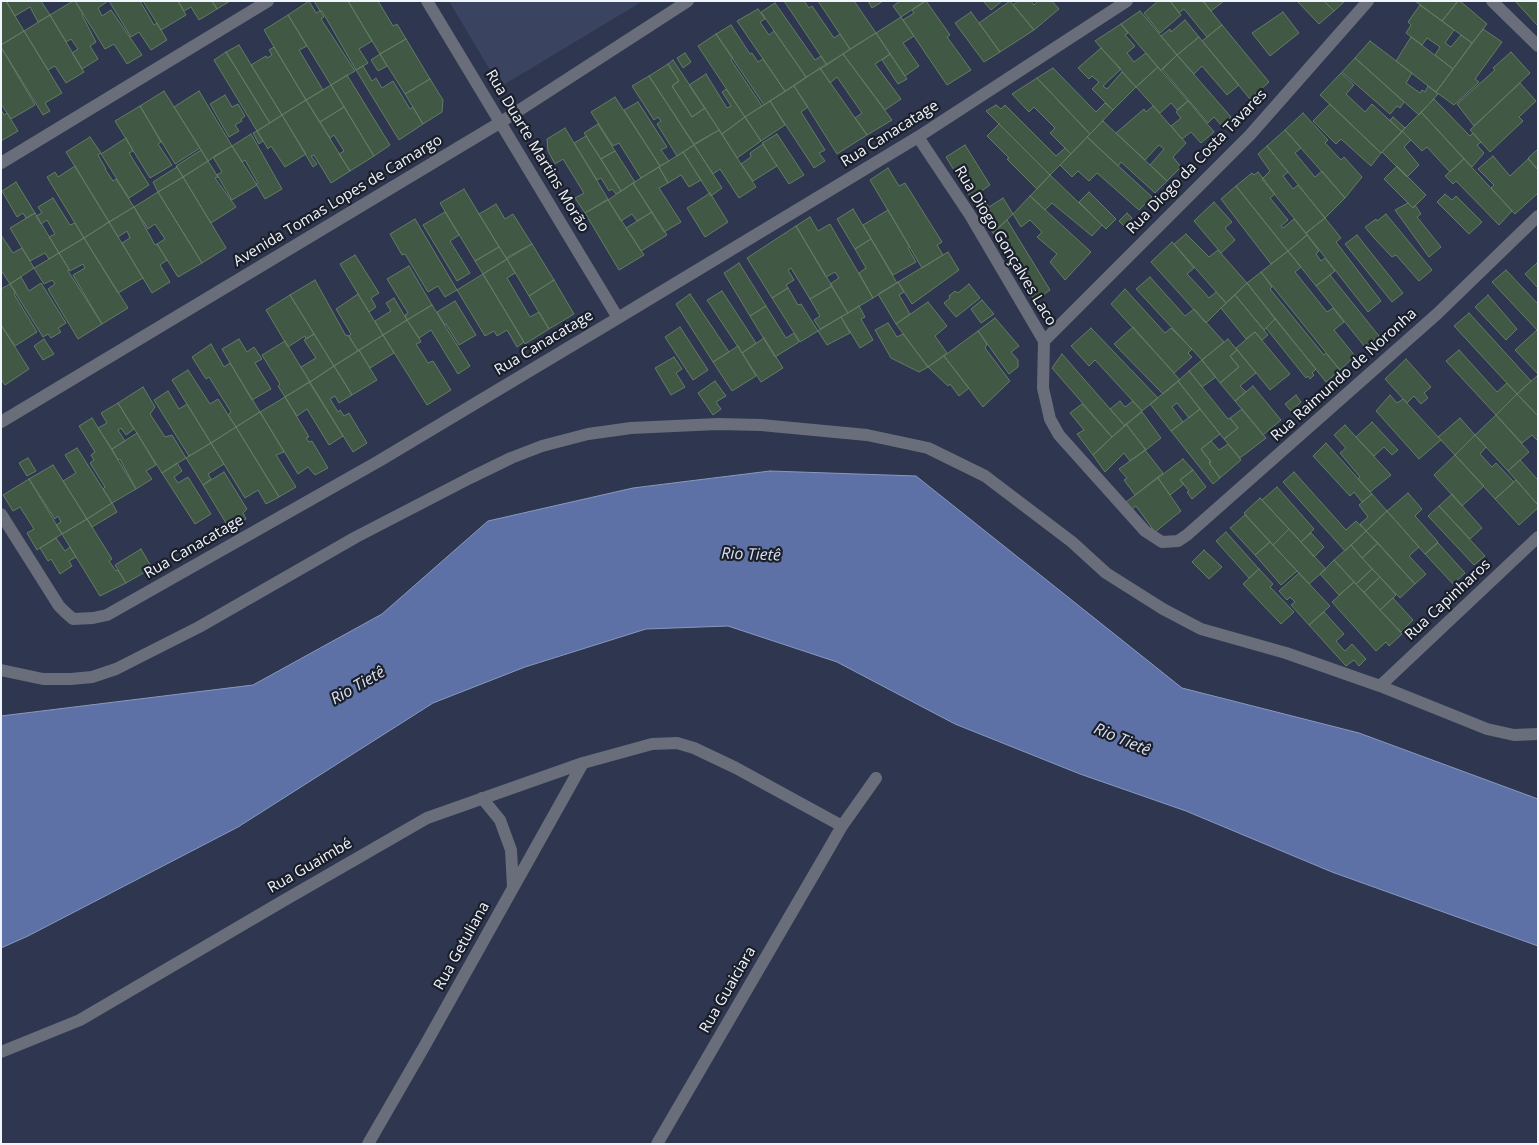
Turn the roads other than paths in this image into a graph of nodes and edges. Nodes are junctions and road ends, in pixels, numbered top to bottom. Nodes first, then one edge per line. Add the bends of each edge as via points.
1 (268, 1) edge
2 (427, 1) edge
3 (688, 1) edge
4 (1127, 1) edge
5 (1368, 1) edge
6 (1492, 1) edge
7 (1538, 46) edge
8 (501, 122) junction
9 (918, 137) junction
10 (1, 164) edge
11 (1538, 216) edge
12 (618, 318) junction
13 (1044, 341) junction
14 (1, 422) edge
15 (1, 514) edge
16 (1538, 537) edge
17 (1162, 542) joint
18 (1, 670) edge
19 (1380, 686) junction
20 (1538, 734) edge
21 (583, 763) junction
22 (876, 778) dead end
23 (482, 798) junction
24 (842, 826) junction
25 (513, 887) junction
26 (1, 1052) edge
27 (368, 1144) edge
28 (657, 1144) edge

1 - 10 street
2 - 8 street, Rua Duarte Martins Morão
3 - 8 street, Avenida Tomas Lopes de Camargo
4 - 9 street, Rua Canacatage
5 - 13 street, Rua Diogo da Costa Tavares via 1250,135
6 - 7 street
8 - 12 street, Rua Duarte Martins Morão
8 - 14 street, Avenida Tomas Lopes de Camargo
9 - 12 street, Rua Canacatage
9 - 13 street, Rua Diogo Gonçalves Laco via 970,215
11 - 17 street, Rua Raimundo de Noronha via 1436,314 1187,535 1178,541
12 - 15 street, Rua Canacatage via 379,461 107,615 73,619 65,612
13 - 17 street, Rua Diogo Gonçalves Laco via 1043,388 1050,420 1059,435 1145,531
16 - 19 street, Rua Capinharos
18 - 19 street via 43,679 92,677 116,669 199,627 356,537 512,458 588,434 631,428 718,424 866,435 928,448 985,476 1072,542 1106,573 1162,609 1201,628
19 - 20 street via 1487,729
21 - 23 street, Rua Guaimbé
21 - 24 street, Rua Guaimbé via 652,744 677,743 736,768
21 - 25 street, Rua Getuliana
22 - 24 street, Rua Guaiciara
23 - 25 street via 500,820 508,841
23 - 26 street, Rua Guaimbé via 427,818 80,1020
24 - 28 street, Rua Guaiciara
25 - 27 street, Rua Getuliana

